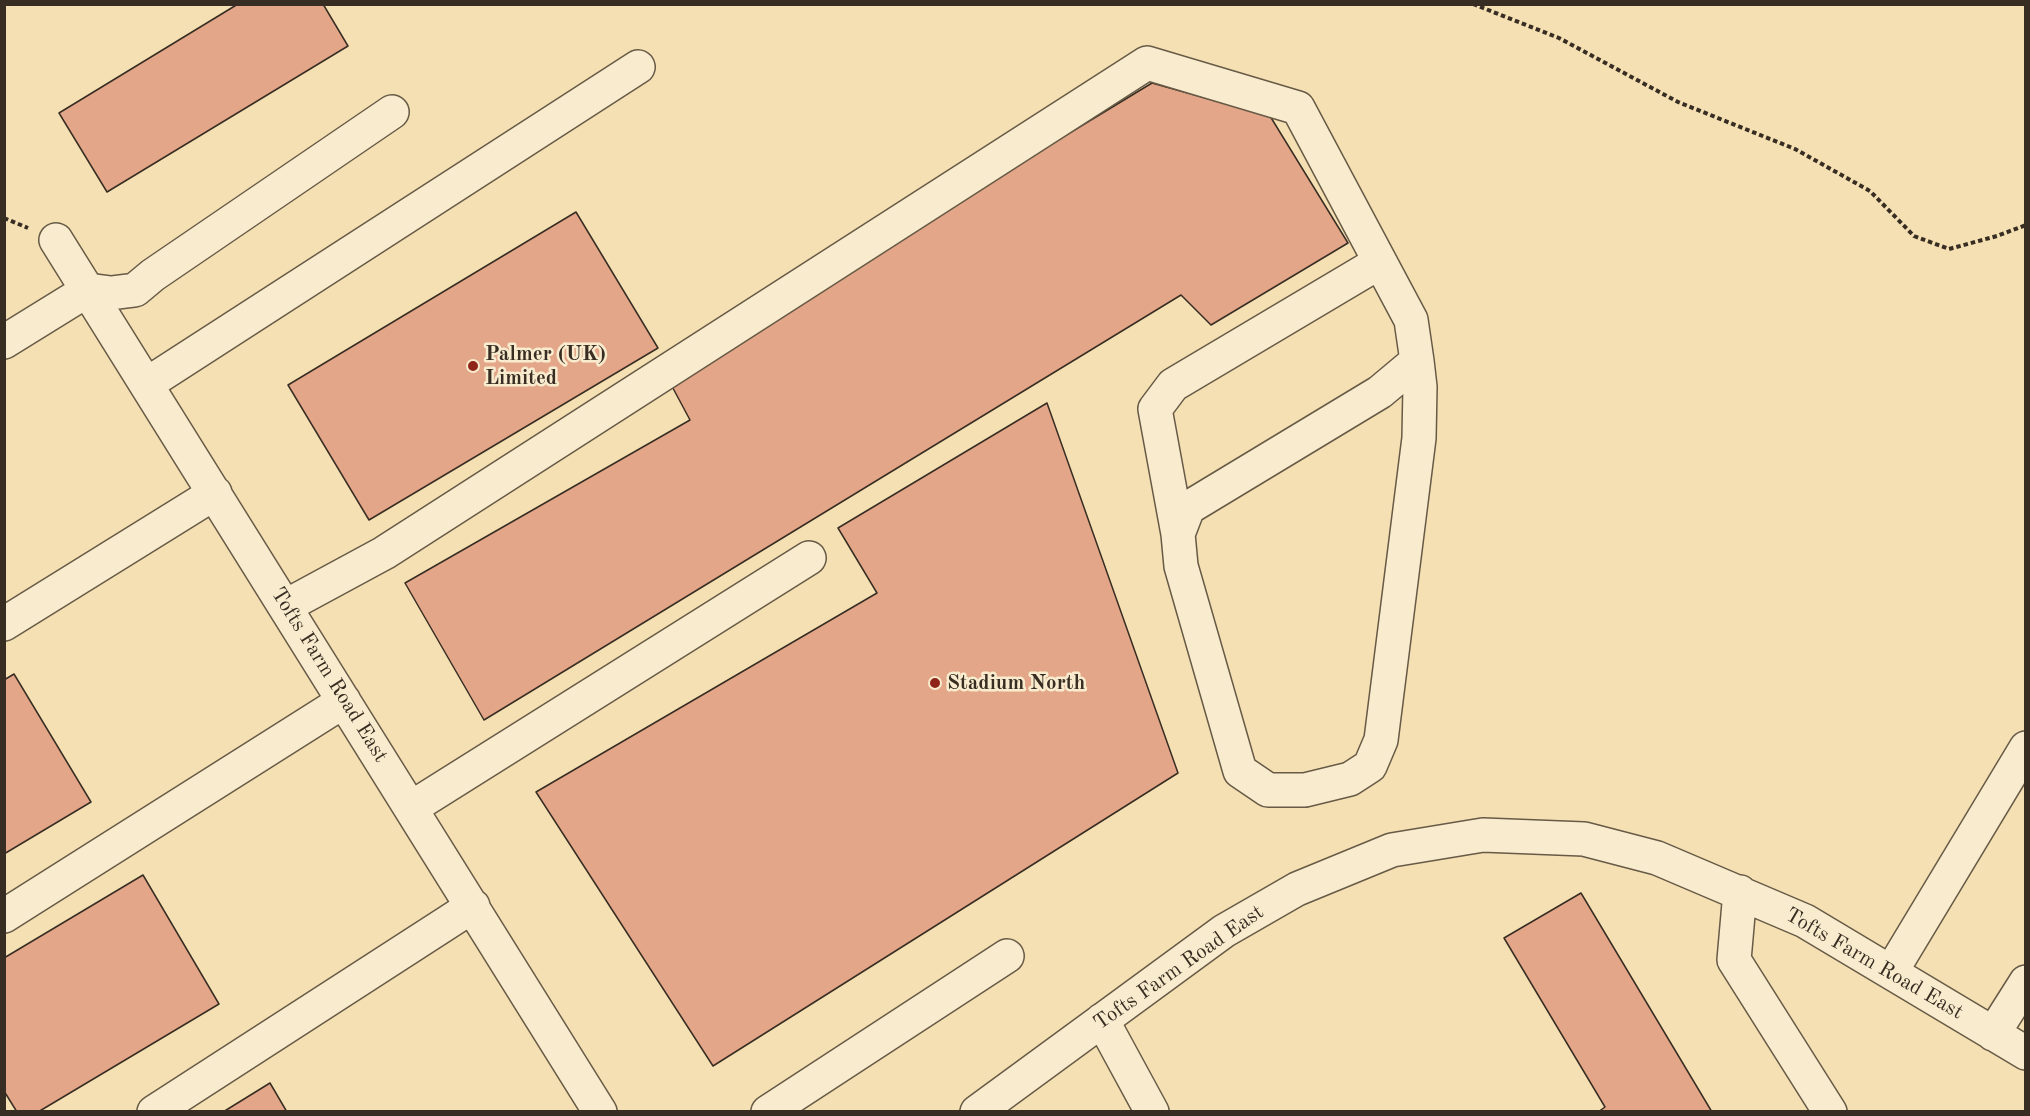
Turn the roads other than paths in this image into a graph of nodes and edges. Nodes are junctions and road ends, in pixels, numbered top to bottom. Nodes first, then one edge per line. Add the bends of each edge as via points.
1 (638, 66) dead end
2 (392, 112) dead end
3 (56, 240) dead end
4 (1380, 262) junction
5 (88, 290) junction
6 (4, 342) edge
7 (1417, 361) junction
8 (147, 384) junction
9 (215, 493) junction
10 (1178, 534) junction
11 (809, 558) dead end
12 (285, 606) junction
13 (4, 624) edge
14 (344, 701) junction
15 (2025, 748) edge
16 (411, 808) junction
17 (1740, 892) junction
18 (473, 906) junction
19 (4, 916) edge
20 (1007, 956) dead end
21 (1891, 972) junction
22 (2025, 982) edge
23 (1102, 1020) junction
24 (1993, 1034) junction
25 (2025, 1053) edge
26 (154, 1112) edge
27 (600, 1112) edge
28 (768, 1112) edge
29 (977, 1112) edge
30 (1152, 1112) edge
31 (1830, 1112) edge

1 - 8 street
2 - 5 street via 135,290
3 - 5 street, Tofts Farm Road East
4 - 7 street via 1411,320
4 - 10 street via 1173,385 1155,409
4 - 12 street via 1298,108 1147,63 384,553
5 - 6 street
5 - 8 street, Tofts Farm Road East
7 - 10 street via 1380,392 1188,508
7 - 10 street via 1419,438 1381,740 1370,766 1350,779 1305,790 1268,790 1240,771 1181,566
8 - 9 street, Tofts Farm Road East
9 - 12 street, Tofts Farm Road East
9 - 13 street
11 - 16 street
12 - 14 street, Tofts Farm Road East
14 - 16 street, Tofts Farm Road East
14 - 19 street
15 - 21 street
16 - 18 street, Tofts Farm Road East
17 - 21 street, Tofts Farm Road East via 1805,921
17 - 23 street, Tofts Farm Road East via 1657,858 1584,839 1483,835 1392,850 1297,889 1224,931
17 - 31 street via 1734,960
18 - 26 street
18 - 27 street, Tofts Farm Road East
20 - 28 street
21 - 24 street, Tofts Farm Road East
22 - 24 street
23 - 29 street, Tofts Farm Road East
23 - 30 street
24 - 25 street, Tofts Farm Road East

